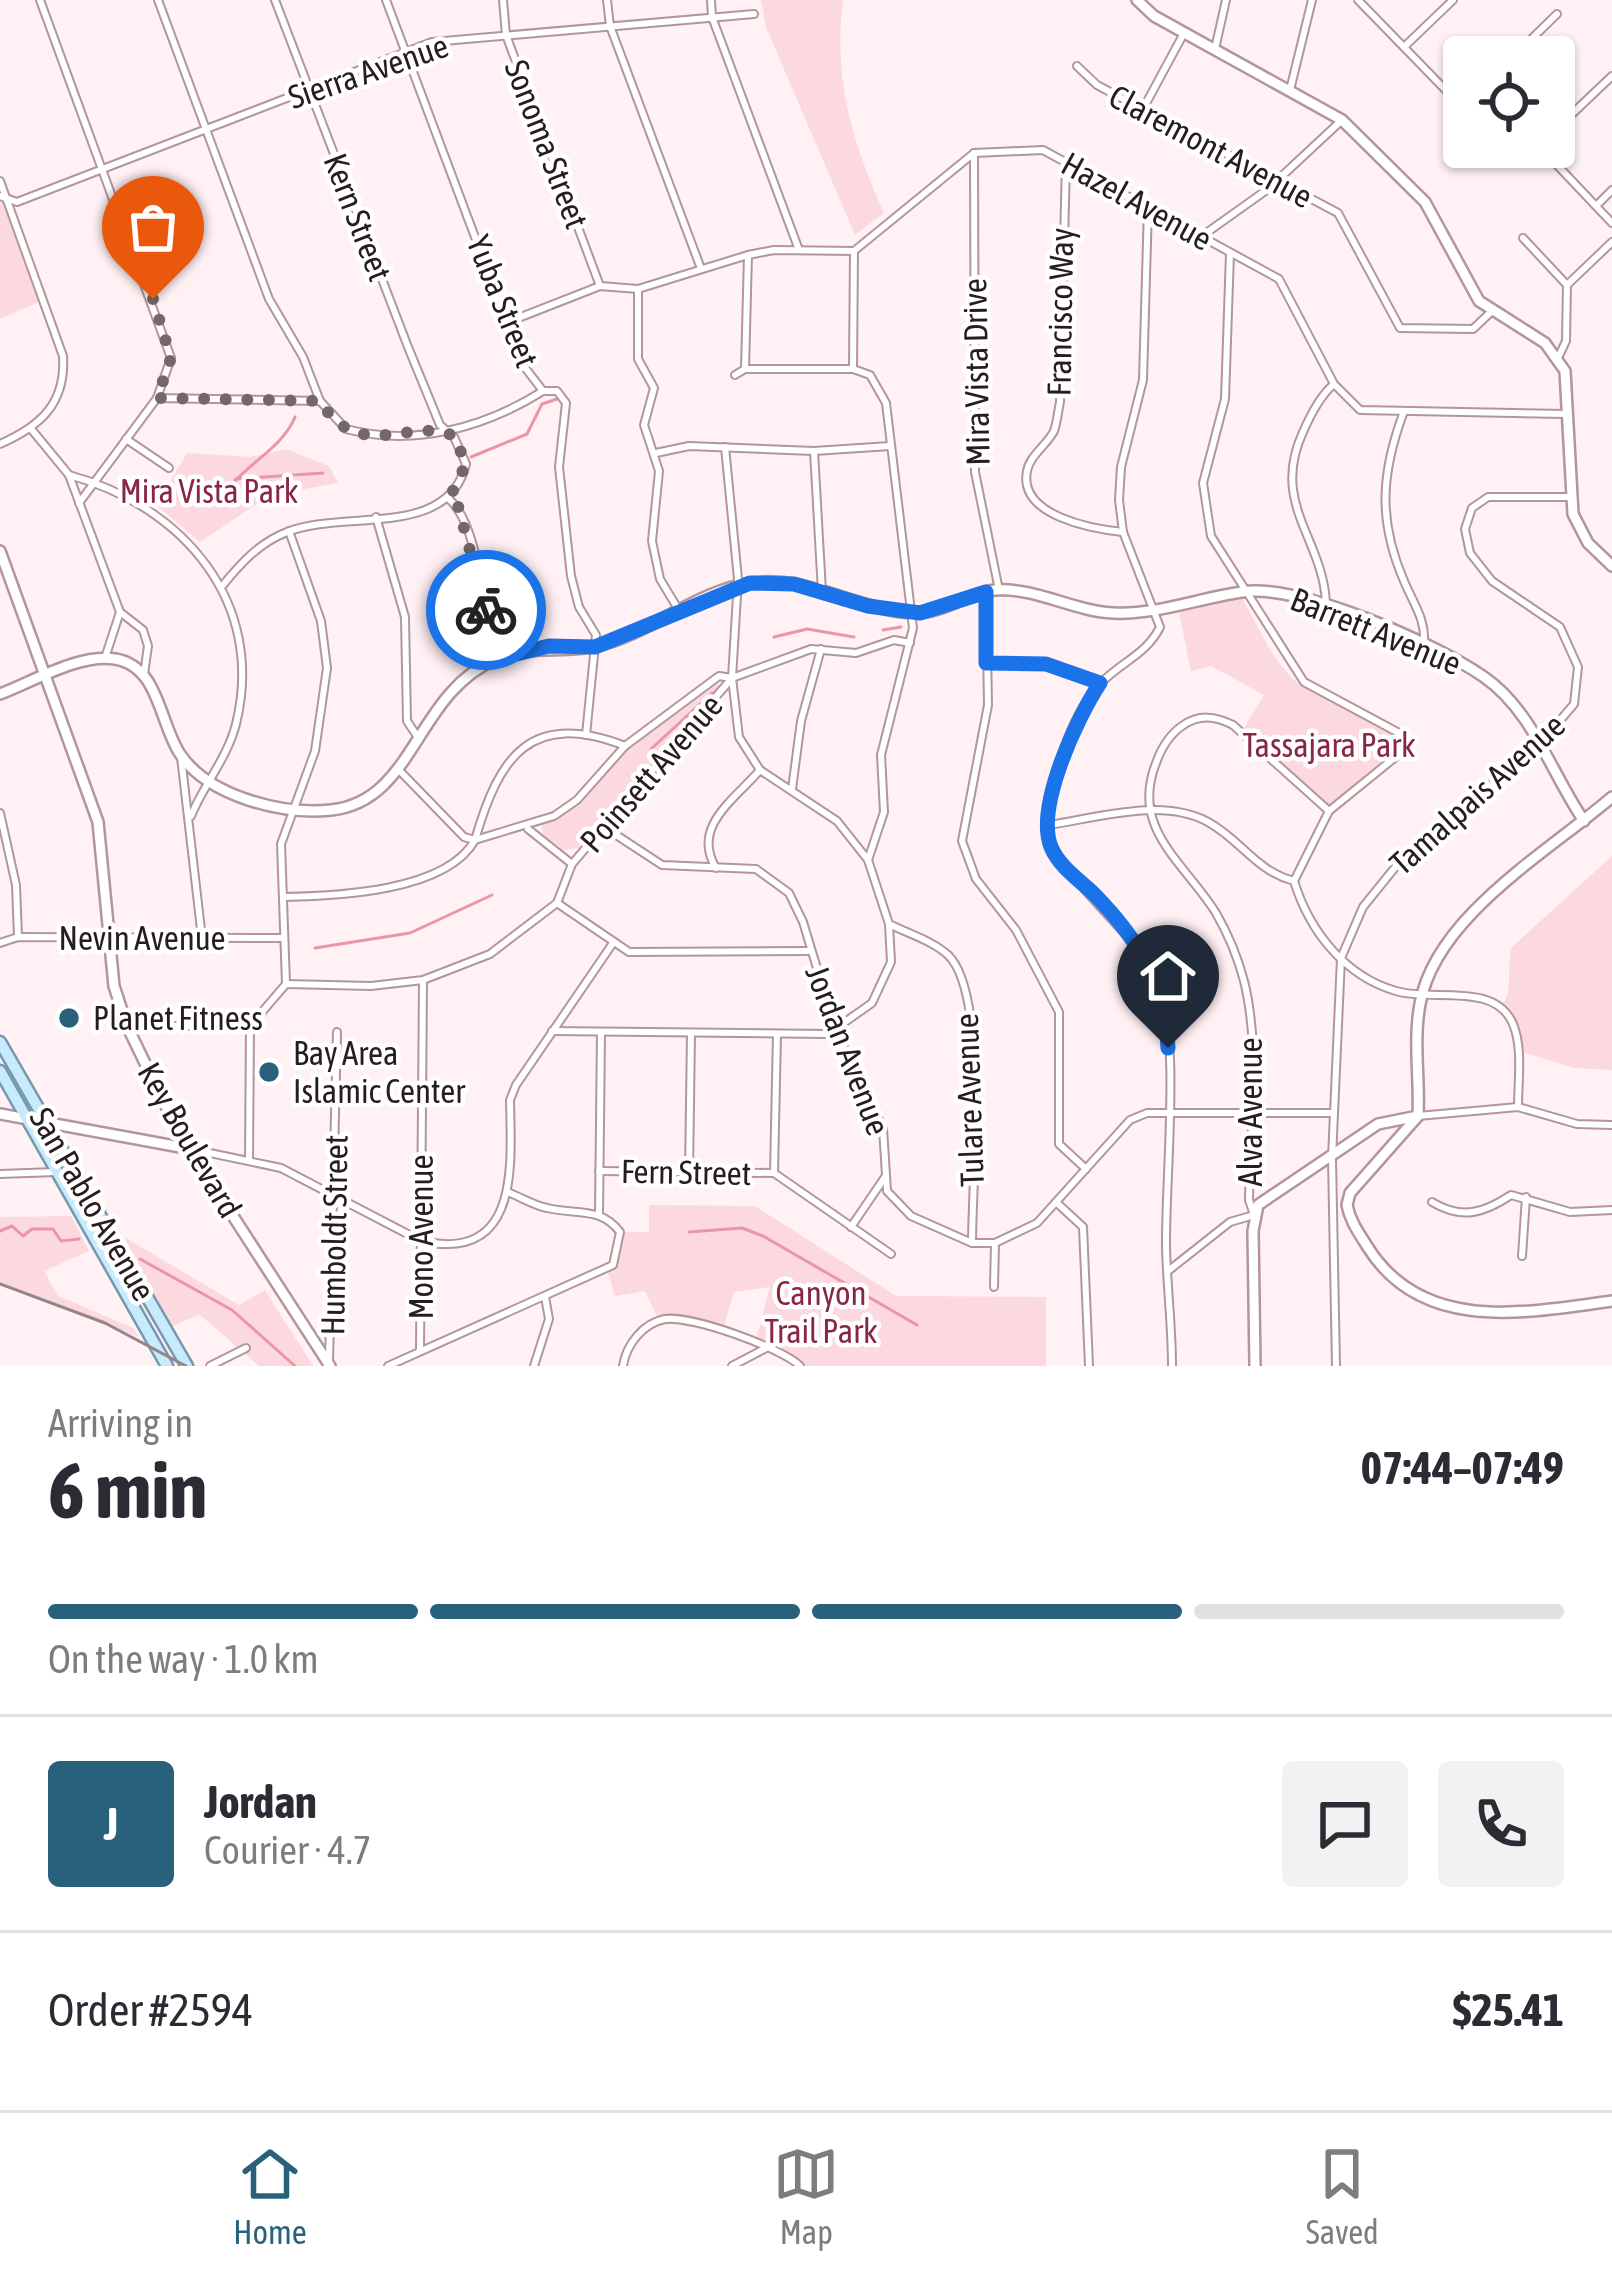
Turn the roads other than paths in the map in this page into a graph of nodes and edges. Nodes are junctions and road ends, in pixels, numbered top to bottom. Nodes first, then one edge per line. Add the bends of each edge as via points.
1 (40, 0) edge
2 (158, 0) edge
3 (275, 0) edge
4 (386, 0) edge
5 (503, 0) edge
6 (607, 0) edge
7 (711, 0) edge
8 (1226, 0) edge
9 (1312, 0) edge
10 (1358, 0) edge
11 (1453, 0) edge
12 (1139, 1) edge
13 (754, 14) dead end
14 (1557, 14) dead end
15 (712, 17) junction
16 (610, 26) junction
17 (1184, 33) junction
18 (506, 35) junction
19 (1534, 36) edge
20 (1404, 47) junction
21 (1215, 49) junction
22 (408, 56) junction
23 (1077, 66) dead end
24 (1612, 76) edge
25 (1443, 86) edge
26 (310, 90) junction
27 (1290, 90) junction
28 (1143, 109) junction
29 (1575, 111) edge
30 (1342, 120) junction
31 (206, 130) junction
32 (974, 153) junction
33 (1066, 162) junction
34 (1560, 168) edge
35 (104, 169) junction
36 (0, 181) edge
37 (1277, 181) junction
38 (1612, 190) edge
39 (4, 199) edge
40 (1596, 206) junction
41 (1148, 207) junction
42 (1612, 223) edge
43 (1202, 236) junction
44 (1522, 238) dead end
45 (1612, 242) edge
46 (799, 250) junction
47 (854, 250) junction
48 (1231, 253) junction
49 (748, 255) junction
50 (700, 266) junction
51 (601, 286) junction
52 (1568, 286) junction
53 (638, 290) junction
54 (1492, 311) junction
55 (508, 322) junction
56 (1557, 360) junction
57 (746, 369) junction
58 (853, 369) junction
59 (735, 374) dead end
60 (1334, 384) junction
61 (543, 391) junction
62 (157, 398) junction
63 (320, 401) junction
64 (1403, 414) junction
65 (1568, 414) junction
66 (32, 430) junction
67 (446, 432) junction
68 (126, 440) junction
69 (0, 444) edge
70 (890, 446) junction
71 (725, 447) junction
72 (814, 452) junction
73 (656, 453) junction
74 (169, 468) dead end
75 (69, 476) junction
76 (98, 483) junction
77 (1571, 497) junction
78 (449, 499) junction
79 (80, 503) junction
80 (376, 517) junction
81 (289, 531) junction
82 (1123, 532) junction
83 (0, 551) edge
84 (1612, 566) edge
85 (223, 585) junction
86 (739, 586) junction
87 (999, 590) junction
88 (1244, 591) junction
89 (822, 592) junction
90 (986, 592) junction
91 (1326, 603) junction
92 (1156, 610) junction
93 (120, 612) junction
94 (680, 612) junction
95 (910, 612) junction
96 (910, 643) junction
97 (595, 647) junction
98 (1424, 647) junction
99 (820, 649) junction
100 (105, 658) junction
101 (496, 659) junction
102 (986, 663) junction
103 (144, 674) junction
104 (49, 676) junction
105 (731, 678) junction
106 (1100, 683) junction
107 (0, 694) edge
108 (586, 735) junction
109 (416, 736) junction
110 (1540, 744) junction
111 (625, 746) junction
112 (181, 757) junction
113 (399, 770) junction
114 (760, 770) junction
115 (212, 780) junction
116 (792, 789) junction
117 (1612, 797) edge
118 (291, 810) junction
119 (1147, 811) junction
120 (1328, 812) junction
121 (0, 813) edge
122 (190, 816) junction
123 (1584, 821) junction
124 (1048, 825) junction
125 (604, 827) junction
126 (527, 828) junction
127 (475, 840) junction
128 (868, 860) junction
129 (572, 864) junction
130 (716, 868) junction
131 (1294, 881) junction
132 (283, 897) junction
133 (557, 903) junction
134 (890, 923) junction
135 (18, 937) junction
136 (110, 937) junction
137 (202, 938) junction
138 (284, 938) junction
139 (0, 943) edge
140 (613, 943) junction
141 (809, 951) junction
142 (1341, 958) junction
143 (423, 980) junction
144 (286, 984) junction
145 (1422, 996) junction
146 (127, 1025) junction
147 (250, 1026) junction
148 (552, 1031) junction
149 (836, 1031) junction
150 (337, 1032) dead end
151 (601, 1032) junction
152 (691, 1034) junction
153 (777, 1034) junction
154 (0, 1042) edge
155 (2, 1074) edge
156 (0, 1097) edge
157 (1518, 1107) junction
158 (1167, 1112) junction
159 (1250, 1113) junction
160 (1333, 1113) junction
161 (0, 1114) edge
162 (1418, 1116) junction
163 (27, 1119) junction
164 (44, 1122) junction
165 (1612, 1125) edge
166 (191, 1148) junction
167 (1332, 1158) junction
168 (249, 1159) junction
169 (1086, 1169) junction
170 (599, 1171) junction
171 (56, 1172) junction
172 (689, 1172) junction
173 (774, 1173) junction
174 (0, 1174) edge
175 (885, 1178) junction
176 (510, 1193) junction
177 (1526, 1197) junction
178 (335, 1198) junction
179 (1432, 1202) dead end
180 (1057, 1203) junction
181 (1612, 1210) edge
182 (599, 1214) junction
183 (1254, 1215) junction
184 (851, 1227) junction
185 (421, 1241) junction
186 (972, 1243) junction
187 (995, 1243) junction
188 (891, 1254) dead end
189 (1522, 1256) dead end
190 (1168, 1270) junction
191 (994, 1287) dead end
192 (545, 1297) junction
193 (1612, 1301) edge
194 (768, 1347) junction
195 (246, 1348) dead end
196 (420, 1350) junction
197 (329, 1365) edge
198 (167, 1366) edge
199 (187, 1366) edge
200 (210, 1366) edge
201 (388, 1366) edge
202 (534, 1366) edge
203 (623, 1366) edge
204 (732, 1366) edge
205 (800, 1366) edge
206 (1089, 1366) edge
207 (1172, 1366) edge
208 (1255, 1366) edge
209 (1336, 1366) edge

1 - 35 street
2 - 31 street
3 - 26 street, Kern Street
4 - 22 street, Yuba Street
5 - 18 street, Sonoma Street
6 - 16 street
7 - 15 street
8 - 21 street
9 - 27 street
10 - 20 street
11 - 20 street
12 - 17 street
13 - 15 street, Sierra Avenue
14 - 19 street
15 - 16 street, Sierra Avenue
15 - 46 street
16 - 18 street, Sierra Avenue
16 - 50 street
17 - 21 street
17 - 28 street
18 - 22 street, Sierra Avenue via 432,42
18 - 51 street, Sonoma Street
20 - 25 street
21 - 27 street
22 - 26 street, Sierra Avenue
22 - 55 street, Yuba Street
23 - 28 street, Claremont Avenue
24 - 29 street
26 - 31 street, Sierra Avenue
26 - 67 street, Kern Street
27 - 30 street
28 - 37 street, Claremont Avenue
30 - 37 street
30 - 54 street via 1425,202
31 - 35 street, Sierra Avenue
31 - 63 street via 269,299
32 - 33 street, Hazel Avenue via 1043,150
32 - 47 street
32 - 87 street, Mira Vista Drive via 975,472
33 - 41 street, Hazel Avenue
33 - 82 street, Francisco Way via 1060,402 1028,483 1049,511
34 - 40 street
35 - 39 street, Sierra Avenue
35 - 62 street via 170,342 170,371
36 - 39 street
37 - 43 street
37 - 54 street, Claremont Avenue via 1338,213 1400,328 1474,329
38 - 40 street
39 - 66 street via 63,356 64,384
40 - 42 street
41 - 43 street, Hazel Avenue
41 - 82 street via 1143,380 1121,467
43 - 48 street, Hazel Avenue
44 - 52 street
45 - 52 street
46 - 47 street
46 - 49 street
47 - 58 street
48 - 60 street, Hazel Avenue via 1279,279
48 - 88 street via 1225,399 1202,501 1211,536
49 - 50 street
49 - 57 street
50 - 53 street
51 - 53 street
51 - 55 street
52 - 56 street via 1566,341
53 - 73 street via 638,359 653,388 644,425
54 - 56 street via 1534,332
55 - 61 street, Yuba Street
56 - 65 street
57 - 58 street
57 - 59 street
58 - 70 street via 880,386
60 - 64 street via 1360,410
60 - 91 street via 1298,442 1291,496
61 - 67 street
61 - 97 street, Yuba Street via 557,391 566,404 562,509 576,596
62 - 63 street
62 - 68 street
63 - 67 street via 331,419 364,434
64 - 65 street
64 - 98 street via 1383,514 1424,622
65 - 77 street
66 - 69 street
66 - 75 street
67 - 78 street, Kern Street via 466,464
68 - 74 street
68 - 76 street
70 - 72 street
70 - 95 street
71 - 72 street
71 - 73 street
71 - 86 street
72 - 89 street
73 - 94 street via 654,560
75 - 76 street
75 - 79 street
76 - 79 street
76 - 85 street via 176,529
77 - 84 street via 1579,529
77 - 110 street, Tamalpais Avenue via 1488,497 1472,508 1465,530 1476,564 1560,627 1572,648 1574,704
78 - 80 street via 434,509
78 - 101 street via 475,559
79 - 93 street
80 - 81 street
80 - 109 street via 405,617 407,722
81 - 85 street via 267,541
81 - 118 street via 321,621 327,668 315,751
82 - 92 street
83 - 104 street, Key Boulevard
85 - 115 street via 242,651 242,690
86 - 89 street, Barrett Avenue
86 - 94 street, Barrett Avenue
86 - 105 street
87 - 90 street, Barrett Avenue
87 - 92 street, Barrett Avenue via 1082,610
88 - 91 street, Barrett Avenue
88 - 92 street, Barrett Avenue
88 - 120 street via 1304,682 1399,733 1399,755
89 - 95 street, Barrett Avenue
90 - 95 street, Barrett Avenue
90 - 102 street
91 - 98 street, Barrett Avenue
92 - 106 street via 1160,627 1152,643
93 - 100 street
93 - 103 street via 143,630
94 - 97 street, Barrett Avenue
95 - 96 street
96 - 99 street, Poinsett Avenue via 856,653
96 - 128 street via 881,755 884,812
97 - 101 street, Barrett Avenue via 549,646
97 - 108 street, Yuba Street
98 - 110 street, Barrett Avenue via 1498,688
99 - 105 street, Poinsett Avenue
99 - 116 street
100 - 103 street
100 - 104 street
101 - 109 street, Barrett Avenue via 447,693
102 - 106 street via 1046,664
102 - 169 street via 982,746 962,841 966,861 1016,930 1059,1012 1059,1144
103 - 112 street, Barrett Avenue
104 - 107 street
104 - 136 street, Key Boulevard via 98,822
105 - 111 street via 719,676
105 - 114 street via 739,737
105 - 125 street, Poinsett Avenue
106 - 124 street via 1065,750
108 - 111 street
108 - 127 street via 535,739 514,751
109 - 113 street, Barrett Avenue
110 - 123 street, Barrett Avenue
110 - 142 street, Tamalpais Avenue via 1390,871
111 - 126 street via 577,800
112 - 115 street, Barrett Avenue
112 - 122 street
113 - 118 street, Barrett Avenue via 348,807
113 - 127 street
114 - 116 street
114 - 130 street via 710,826 705,840
115 - 118 street, Barrett Avenue
115 - 122 street
116 - 128 street via 837,821
117 - 123 street
118 - 132 street via 281,844
119 - 120 street via 1160,753 1173,734 1203,717 1233,725
119 - 124 street
119 - 131 street via 1209,823 1261,868
119 - 159 street, Alva Avenue via 1215,912 1243,977
120 - 131 street
121 - 135 street
122 - 137 street
123 - 145 street via 1460,924
124 - 158 street via 1056,858 1133,940 1159,983 1167,1015
125 - 129 street, Poinsett Avenue
125 - 130 street, Jordan Avenue via 662,866
126 - 127 street
126 - 129 street
127 - 132 street via 466,854 408,882
128 - 134 street
129 - 133 street, Poinsett Avenue
130 - 141 street, Jordan Avenue via 769,874 789,893
131 - 142 street via 1303,911
132 - 138 street
133 - 140 street
133 - 143 street via 490,954
134 - 149 street via 884,982 872,1003
134 - 186 street, Tulare Avenue via 949,956 969,1004
135 - 136 street, Nevin Avenue
135 - 139 street, Nevin Avenue
136 - 137 street, Nevin Avenue
136 - 146 street, Key Boulevard
137 - 138 street, Nevin Avenue
138 - 144 street
140 - 141 street via 629,952
140 - 148 street
141 - 149 street, Jordan Avenue
142 - 145 street via 1386,988
142 - 160 street, Tamalpais Avenue
143 - 144 street
143 - 185 street, Mono Avenue
144 - 147 street
145 - 157 street via 1481,998 1504,1010 1518,1042
145 - 162 street
146 - 147 street
146 - 166 street, Key Boulevard
147 - 168 street
148 - 151 street
148 - 176 street via 511,1100
149 - 153 street
149 - 175 street, Jordan Avenue via 883,1128
150 - 178 street, Humboldt Street
151 - 152 street
151 - 170 street
152 - 153 street
152 - 172 street
153 - 173 street
154 - 164 main road, San Pablo Avenue
155 - 156 main road
155 - 163 main road, San Pablo Avenue
157 - 162 street
157 - 165 street
158 - 159 street, Jordan Avenue
158 - 169 street, Jordan Avenue via 1130,1120
158 - 190 street
159 - 160 street, Jordan Avenue
159 - 183 street, Alva Avenue
160 - 167 street, Tamalpais Avenue
161 - 163 street
162 - 167 street via 1390,1118
162 - 193 street via 1348,1198 1349,1217 1388,1276 1421,1299 1472,1311
163 - 164 street
163 - 171 main road, San Pablo Avenue
164 - 166 street
164 - 199 main road, San Pablo Avenue
166 - 168 street
166 - 197 street, Key Boulevard
167 - 183 street via 1265,1199
167 - 209 street, Tamalpais Avenue
168 - 178 street
169 - 180 street, Jordan Avenue
170 - 172 street, Fern Street
170 - 182 street
171 - 174 street
171 - 198 main road, San Pablo Avenue
172 - 173 street, Fern Street
173 - 184 street, Fern Street
175 - 184 street
175 - 186 street, Jordan Avenue via 911,1216
176 - 182 street via 546,1208
176 - 185 street via 489,1227 467,1240
177 - 179 street via 1511,1195 1466,1214
177 - 181 street via 1570,1212
177 - 189 street
178 - 185 street
178 - 197 street, Humboldt Street
180 - 187 street, Jordan Avenue
180 - 206 street via 1083,1227
182 - 192 street via 620,1232 613,1265
183 - 190 street via 1230,1222
183 - 208 street
184 - 188 street, Fern Street
185 - 196 street, Mono Avenue
186 - 187 street, Jordan Avenue
187 - 191 street
190 - 207 street
192 - 196 street
192 - 202 street via 549,1319
194 - 203 street via 667,1318 631,1343
194 - 204 street
194 - 205 street
195 - 200 street
196 - 201 street

